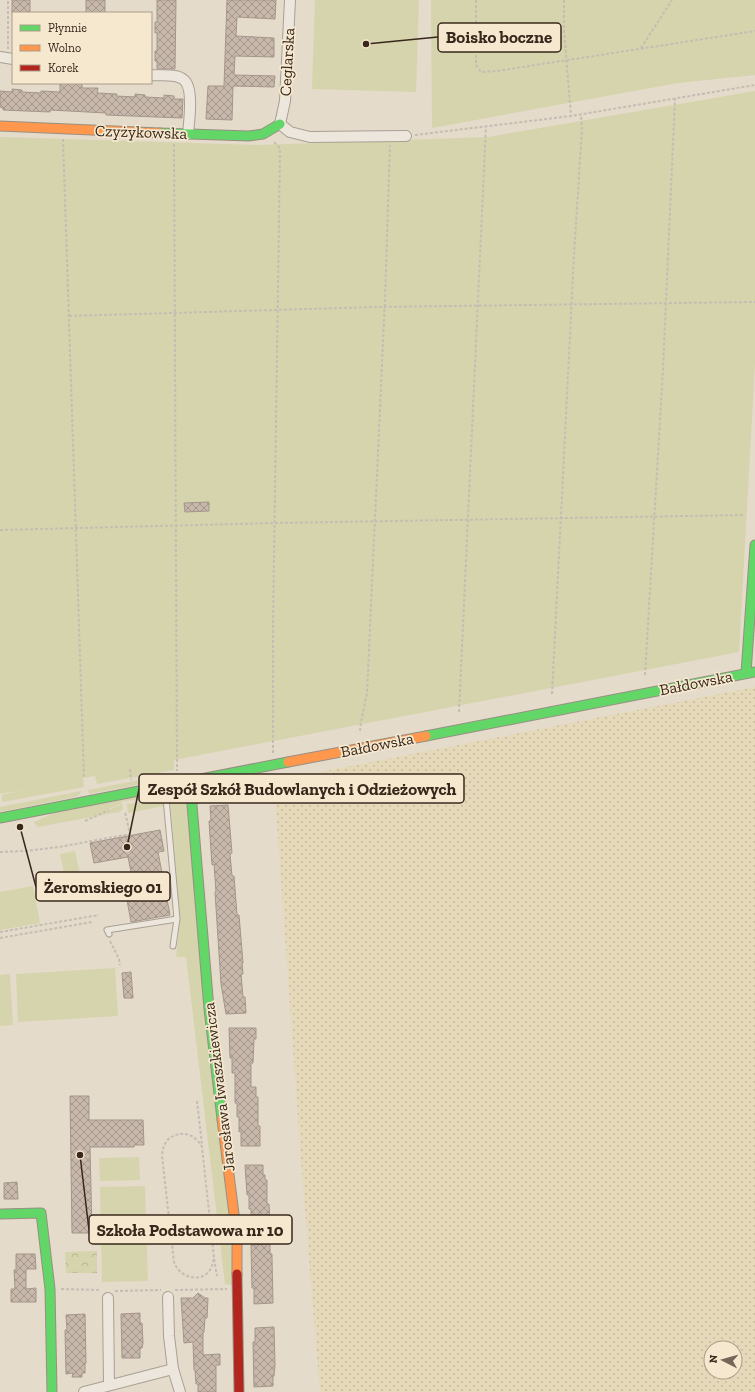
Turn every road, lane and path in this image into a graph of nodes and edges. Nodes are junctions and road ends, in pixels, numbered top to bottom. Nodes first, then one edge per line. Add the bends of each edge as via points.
1 (8, 0) edge
2 (290, 0) edge
3 (476, 0) edge
4 (564, 0) edge
5 (672, 0) edge
6 (755, 31) edge
7 (641, 48) junction
8 (7, 58) edge
9 (566, 61) junction
10 (152, 75) edge
11 (755, 85) edge
12 (675, 98) junction
13 (581, 114) junction
14 (571, 116) junction
15 (280, 124) junction
16 (0, 126) edge
17 (486, 126) junction
18 (188, 134) junction
19 (63, 136) dead end
20 (406, 136) joint
21 (390, 137) junction
22 (272, 139) dead end
23 (174, 140) dead end
24 (755, 302) edge
25 (572, 304) junction
26 (666, 304) junction
27 (478, 306) junction
28 (385, 307) junction
29 (279, 310) junction
30 (175, 312) junction
31 (69, 316) junction
32 (745, 515) dead end
33 (654, 517) junction
34 (561, 518) junction
35 (468, 520) junction
36 (375, 522) junction
37 (274, 523) junction
38 (176, 526) junction
39 (75, 529) junction
40 (0, 530) edge
41 (755, 545) edge
42 (751, 673) edge
43 (645, 675) dead end
44 (552, 694) dead end
45 (459, 712) dead end
46 (360, 731) dead end
47 (273, 753) dead end
48 (130, 769) dead end
49 (178, 770) dead end
50 (84, 778) dead end
51 (131, 780) dead end
52 (190, 781) junction
53 (165, 786) junction
54 (111, 809) dead end
55 (125, 812) dead end
56 (0, 818) edge
57 (85, 821) dead end
58 (79, 844) junction
59 (80, 847) dead end
60 (0, 852) edge
61 (93, 880) dead end
62 (86, 881) dead end
63 (99, 915) dead end
64 (177, 919) junction
65 (92, 922) dead end
66 (0, 932) edge
67 (109, 934) dead end
68 (0, 938) edge
69 (112, 946) dead end
70 (173, 946) dead end
71 (120, 965) dead end
72 (197, 1101) dead end
73 (202, 1147) junction
74 (0, 1214) edge
75 (214, 1258) junction
76 (217, 1276) dead end
77 (50, 1289) junction
78 (226, 1289) dead end
79 (168, 1292) junction
80 (109, 1293) junction
81 (173, 1369) junction
82 (109, 1385) junction
83 (52, 1392) edge
84 (84, 1392) edge
85 (180, 1392) edge
86 (239, 1392) edge

1 - 8 path
2 - 15 street, Ceglarska via 286,101
3 - 9 path via 476,65 481,72
4 - 9 path
5 - 7 path
6 - 7 path
7 - 9 path
9 - 14 path
10 - 18 street via 178,76 185,80 190,88
11 - 12 path
12 - 13 path
12 - 26 path
13 - 14 path
13 - 25 path
14 - 17 path
15 - 18 street, Czyżykowska via 263,134 249,136
15 - 21 street via 290,132 310,137
16 - 18 street, Czyżykowska
17 - 20 path
17 - 27 path
19 - 31 path
20 - 21 street
21 - 28 path
22 - 29 path via 280,152
23 - 30 path
24 - 26 path
25 - 26 path
25 - 27 path
25 - 34 path
26 - 33 path
27 - 28 path
27 - 35 path
28 - 29 path
28 - 36 path
29 - 30 path
29 - 37 path
30 - 31 path
30 - 38 path
31 - 39 path
32 - 33 path
33 - 34 path
33 - 43 path
34 - 35 path
34 - 44 path
35 - 36 path
35 - 45 path
36 - 37 path
36 - 46 path via 367,693
37 - 38 path
37 - 47 path
38 - 39 path
38 - 49 path
39 - 40 path
39 - 50 path
41 - 42 street
42 - 52 street, Bałdowska
48 - 51 path
52 - 53 street, Bałdowska
52 - 86 street, Jarosława Iwaszkiewicza via 209,1009 237,1238
53 - 56 street, Bałdowska
53 - 64 lane
54 - 57 path
55 - 58 path via 130,834
58 - 59 path
58 - 60 path
61 - 62 path
63 - 66 path
64 - 67 lane via 107,930
64 - 70 lane
65 - 68 path
69 - 71 path
72 - 73 path
73 - 75 path
73 - 75 path via 196,1138 190,1135 180,1134 169,1138 163,1150 164,1171 176,1266 185,1275 204,1276
74 - 77 street via 41,1213
75 - 76 path
77 - 80 path
77 - 83 street
78 - 79 path
79 - 80 path
79 - 81 street
80 - 82 street
81 - 82 street
81 - 85 street
82 - 84 street

